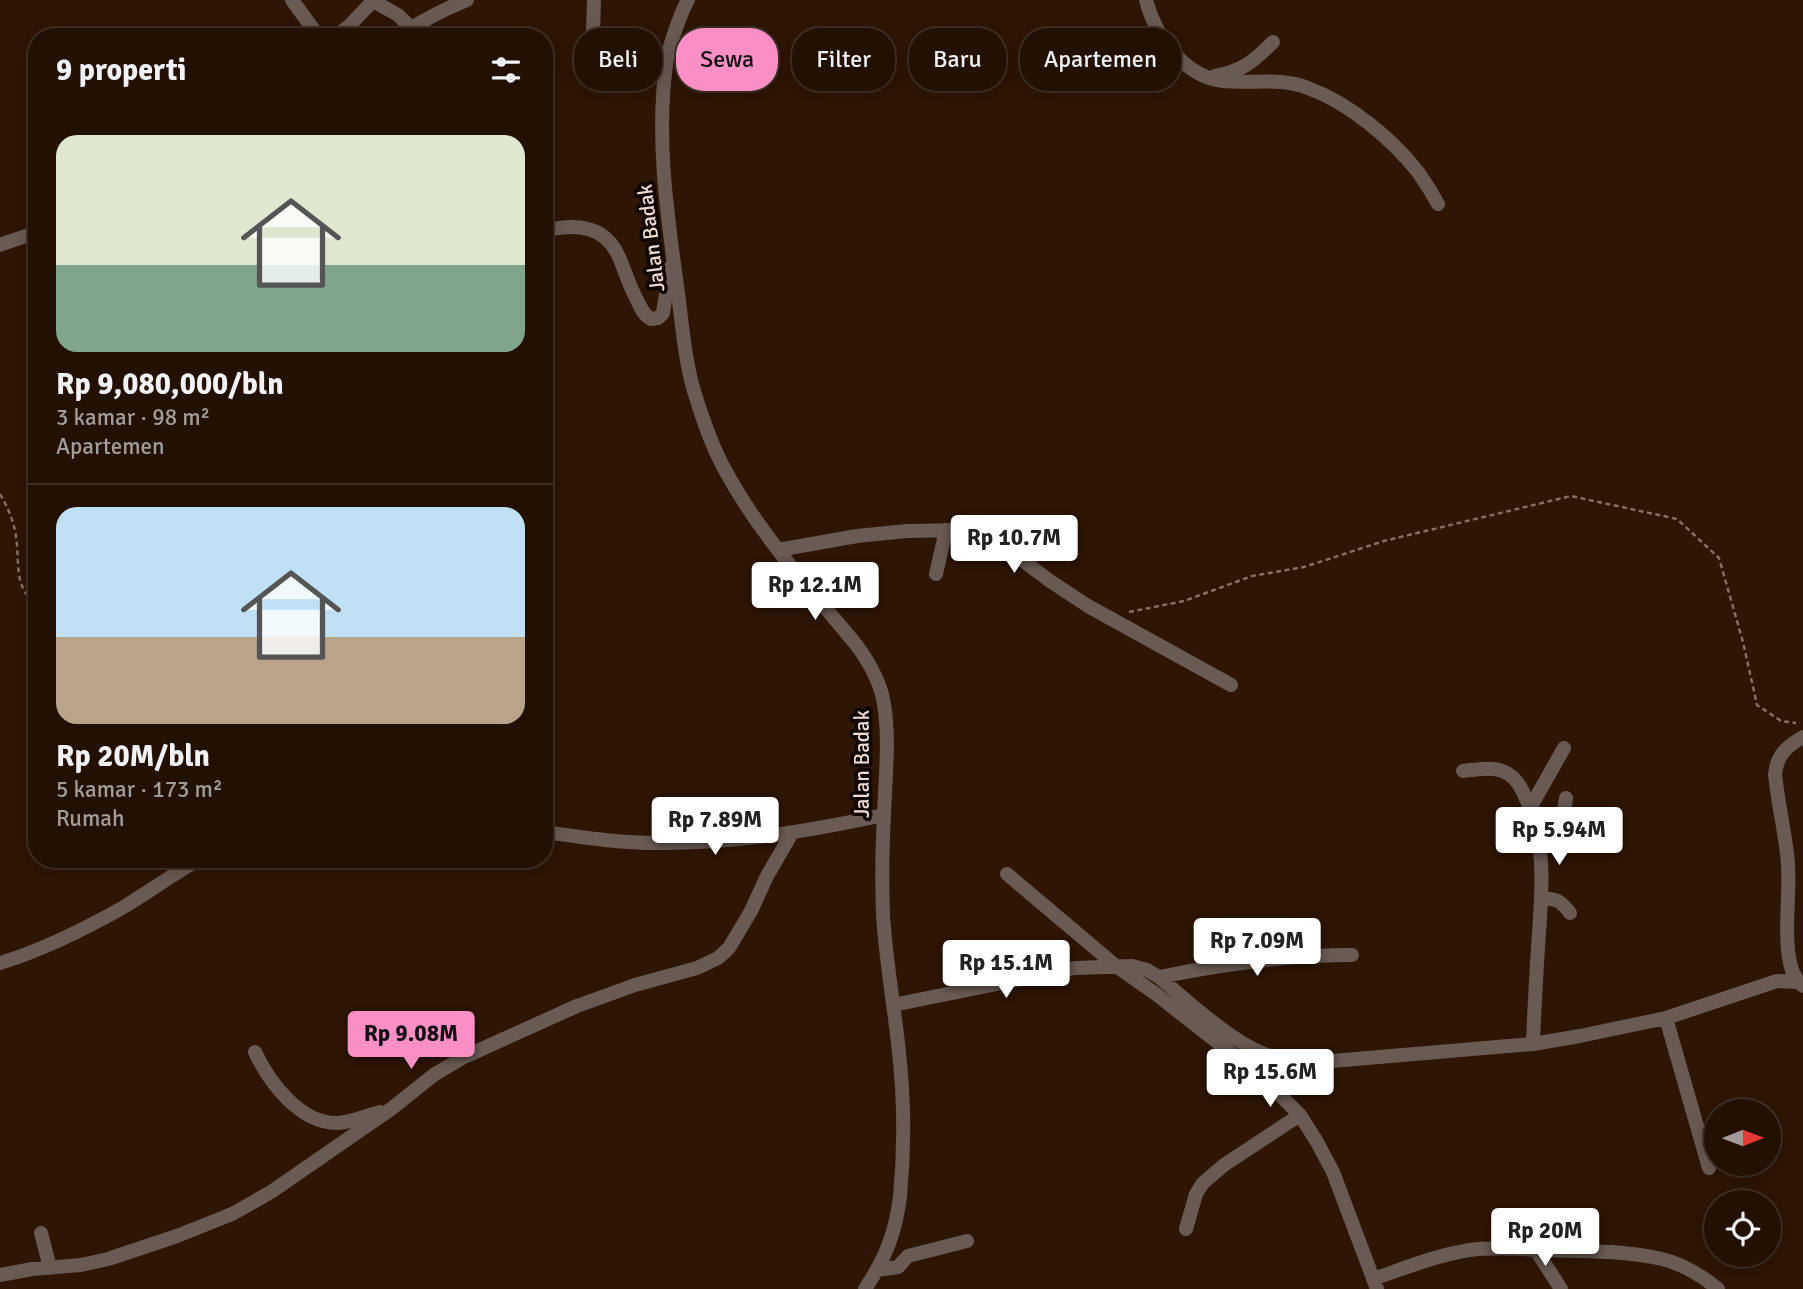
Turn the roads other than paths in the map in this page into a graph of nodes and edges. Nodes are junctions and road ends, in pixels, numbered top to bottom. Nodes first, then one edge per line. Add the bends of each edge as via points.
1 (292, 0) edge
2 (467, 0) edge
3 (594, 0) edge
4 (670, 0) edge
5 (1146, 0) edge
6 (372, 1) edge
7 (687, 2) edge
8 (312, 28) edge
9 (346, 28) edge
10 (411, 28) joint
11 (594, 28) edge
12 (1273, 42) dead end
13 (1207, 77) junction
14 (1438, 204) dead end
15 (553, 230) edge
16 (28, 235) edge
17 (0, 245) edge
18 (673, 253) junction
19 (946, 530) junction
20 (778, 550) junction
21 (936, 574) dead end
22 (1231, 685) dead end
23 (1803, 737) edge
24 (1564, 748) dead end
25 (1463, 771) dead end
26 (1566, 798) dead end
27 (1530, 808) junction
28 (884, 816) junction
29 (553, 833) edge
30 (792, 833) junction
31 (1539, 841) junction
32 (186, 868) edge
33 (1007, 874) dead end
34 (1542, 899) junction
35 (1570, 913) dead end
36 (1352, 955) dead end
37 (0, 963) edge
38 (1116, 965) junction
39 (1791, 967) junction
40 (1159, 977) junction
41 (1777, 981) junction
42 (1800, 984) edge
43 (893, 1005) junction
44 (1666, 1018) junction
45 (1533, 1044) junction
46 (255, 1052) dead end
47 (391, 1109) junction
48 (1300, 1115) junction
49 (1704, 1151) edge
50 (1186, 1229) dead end
51 (41, 1233) dead end
52 (967, 1241) dead end
53 (1536, 1250) junction
54 (50, 1268) junction
55 (877, 1270) junction
56 (0, 1275) edge
57 (1375, 1284) edge
58 (865, 1289) edge
59 (1561, 1289) edge
60 (1718, 1289) edge

1 - 8 street
2 - 10 street
3 - 11 street
4 - 7 street
5 - 13 street via 1173,54
6 - 9 street
6 - 10 street
7 - 18 street, Jalan Badak via 666,63 663,109 662,152
12 - 13 street via 1243,68
13 - 14 street via 1293,83 1348,107 1401,153
15 - 18 street via 578,227 601,233 613,246 632,292 651,320 663,313
16 - 17 street
18 - 20 street, Jalan Badak via 689,368 707,430 723,468
19 - 20 street via 857,536
19 - 21 street
19 - 22 street via 974,532 996,540 1050,581
20 - 28 street, Jalan Badak via 858,647 879,685 887,755
23 - 39 street via 1783,751 1775,774 1788,867
24 - 27 street
25 - 27 street via 1506,772 1518,782
26 - 31 street via 1558,828
27 - 31 street
28 - 30 street
28 - 43 street, Jalan Badak via 883,915
29 - 30 street via 657,843
30 - 47 street via 751,911 718,958 577,1006 492,1043 435,1074
31 - 34 street
32 - 37 street via 67,937
33 - 38 street
34 - 35 street via 1559,900
34 - 45 street
36 - 40 street via 1247,961
38 - 40 street via 1140,967
38 - 43 street via 1053,971
38 - 48 street via 1245,1064
39 - 41 street
39 - 42 street
40 - 45 street via 1254,1050 1286,1060 1332,1061
41 - 42 street
41 - 44 street
43 - 55 street, Jalan Badak via 902,1086 900,1195 895,1229
44 - 45 street
44 - 49 street
46 - 47 street via 278,1090 311,1116 336,1123
47 - 54 street via 232,1214 108,1259
48 - 50 street via 1203,1183
48 - 57 street via 1333,1172
51 - 54 street
52 - 55 street via 908,1256 898,1267
53 - 57 street via 1502,1248 1451,1254
53 - 59 street
53 - 60 street via 1600,1251 1663,1259 1700,1274
54 - 56 street
55 - 58 street, Jalan Badak

